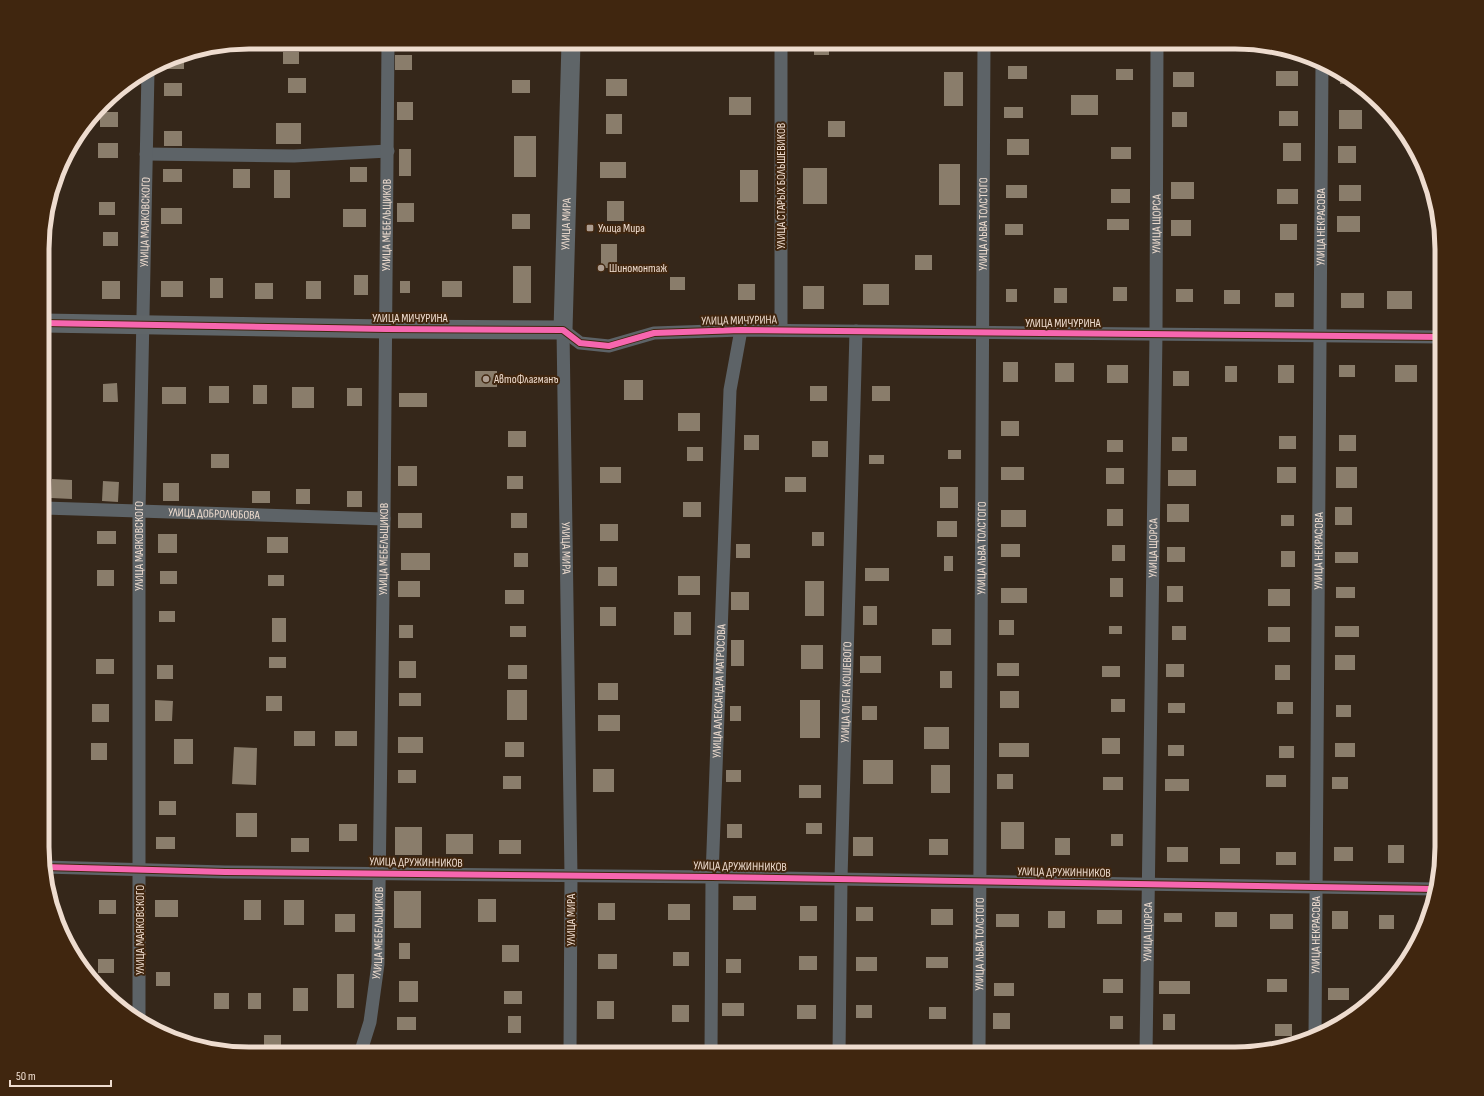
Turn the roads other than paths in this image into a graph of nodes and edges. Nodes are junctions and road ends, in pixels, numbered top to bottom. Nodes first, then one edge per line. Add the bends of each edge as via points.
1 (388, 49) edge
2 (571, 49) edge
3 (781, 49) edge
4 (984, 49) edge
5 (1157, 49) edge
6 (1322, 69) edge
7 (148, 77) edge
8 (388, 151) junction
9 (146, 154) junction
10 (49, 323) edge
11 (142, 325) junction
12 (386, 330) junction
13 (563, 330) junction
14 (741, 330) junction
15 (781, 330) junction
16 (856, 331) junction
17 (981, 334) junction
18 (1156, 334) junction
19 (1320, 336) junction
20 (1435, 337) edge
21 (49, 508) edge
22 (139, 511) junction
23 (384, 519) junction
24 (50, 867) edge
25 (140, 868) junction
26 (380, 872) junction
27 (571, 876) junction
28 (712, 876) junction
29 (842, 878) junction
30 (978, 882) junction
31 (1148, 884) junction
32 (1317, 886) junction
33 (1430, 889) edge
34 (139, 1014) edge
35 (1315, 1030) edge
36 (362, 1047) edge
37 (570, 1047) edge
38 (711, 1047) edge
39 (840, 1047) edge
40 (978, 1047) edge
41 (1146, 1047) edge

1 - 8 street, УЛИЦА МЕБЕЛЬЩИКОВ
2 - 13 street, УЛИЦА МИРА
3 - 15 street, УЛИЦА СТАРЫХ БОЛЬШЕВИКОВ
4 - 17 street, УЛИЦА ЛЬВА ТОЛСТОГО
5 - 18 street, УЛИЦА ЩОРСА
6 - 19 street, УЛИЦА НЕКРАСОВА
7 - 9 street, УЛИЦА МАЯКОВСКОГО
8 - 9 street via 294,156
8 - 12 street, УЛИЦА МЕБЕЛЬЩИКОВ
9 - 11 street, УЛИЦА МАЯКОВСКОГО
10 - 11 street, УЛИЦА МИЧУРИНА
11 - 12 street, УЛИЦА МИЧУРИНА
11 - 22 street, УЛИЦА МАЯКОВСКОГО
12 - 13 street, УЛИЦА МИЧУРИНА
12 - 23 street, УЛИЦА МЕБЕЛЬЩИКОВ
13 - 14 street, УЛИЦА МИЧУРИНА via 580,343 609,346 654,333
13 - 27 street, УЛИЦА МИРА
14 - 15 street, УЛИЦА МИЧУРИНА
14 - 28 street, УЛИЦА АЛЕКСАНДРА МАТРОСОВА via 730,390
15 - 16 street, УЛИЦА МИЧУРИНА
16 - 17 street, УЛИЦА МИЧУРИНА
16 - 29 street, УЛИЦА ОЛЕГА КОШЕВОГО
17 - 18 street, УЛИЦА МИЧУРИНА
17 - 30 street, УЛИЦА ЛЬВА ТОЛСТОГО
18 - 19 street, УЛИЦА МИЧУРИНА
18 - 31 street, УЛИЦА ЩОРСА
19 - 20 street, УЛИЦА МИЧУРИНА
19 - 32 street, УЛИЦА НЕКРАСОВА
21 - 22 street, УЛИЦА ДОБРОЛЮБОВА
22 - 23 street, УЛИЦА ДОБРОЛЮБОВА
22 - 25 street, УЛИЦА МАЯКОВСКОГО
23 - 26 street, УЛИЦА МЕБЕЛЬЩИКОВ
24 - 25 street, УЛИЦА ДРУЖИННИКОВ
25 - 26 street, УЛИЦА ДРУЖИННИКОВ via 225,872
25 - 34 street, УЛИЦА МАЯКОВСКОГО
26 - 27 street, УЛИЦА ДРУЖИННИКОВ
26 - 36 street, УЛИЦА МЕБЕЛЬЩИКОВ via 378,964 370,1022
27 - 28 street, УЛИЦА ДРУЖИННИКОВ
27 - 37 street, УЛИЦА МИРА
28 - 29 street, УЛИЦА ДРУЖИННИКОВ
28 - 38 street, УЛИЦА АЛЕКСАНДРА МАТРОСОВА
29 - 30 street, УЛИЦА ДРУЖИННИКОВ
29 - 39 street, УЛИЦА ОЛЕГА КОШЕВОГО
30 - 31 street, УЛИЦА ДРУЖИННИКОВ
30 - 40 street, УЛИЦА ЛЬВА ТОЛСТОГО
31 - 32 street, УЛИЦА ДРУЖИННИКОВ
31 - 41 street, УЛИЦА ЩОРСА
32 - 33 street, УЛИЦА ДРУЖИННИКОВ
32 - 35 street, УЛИЦА НЕКРАСОВА

